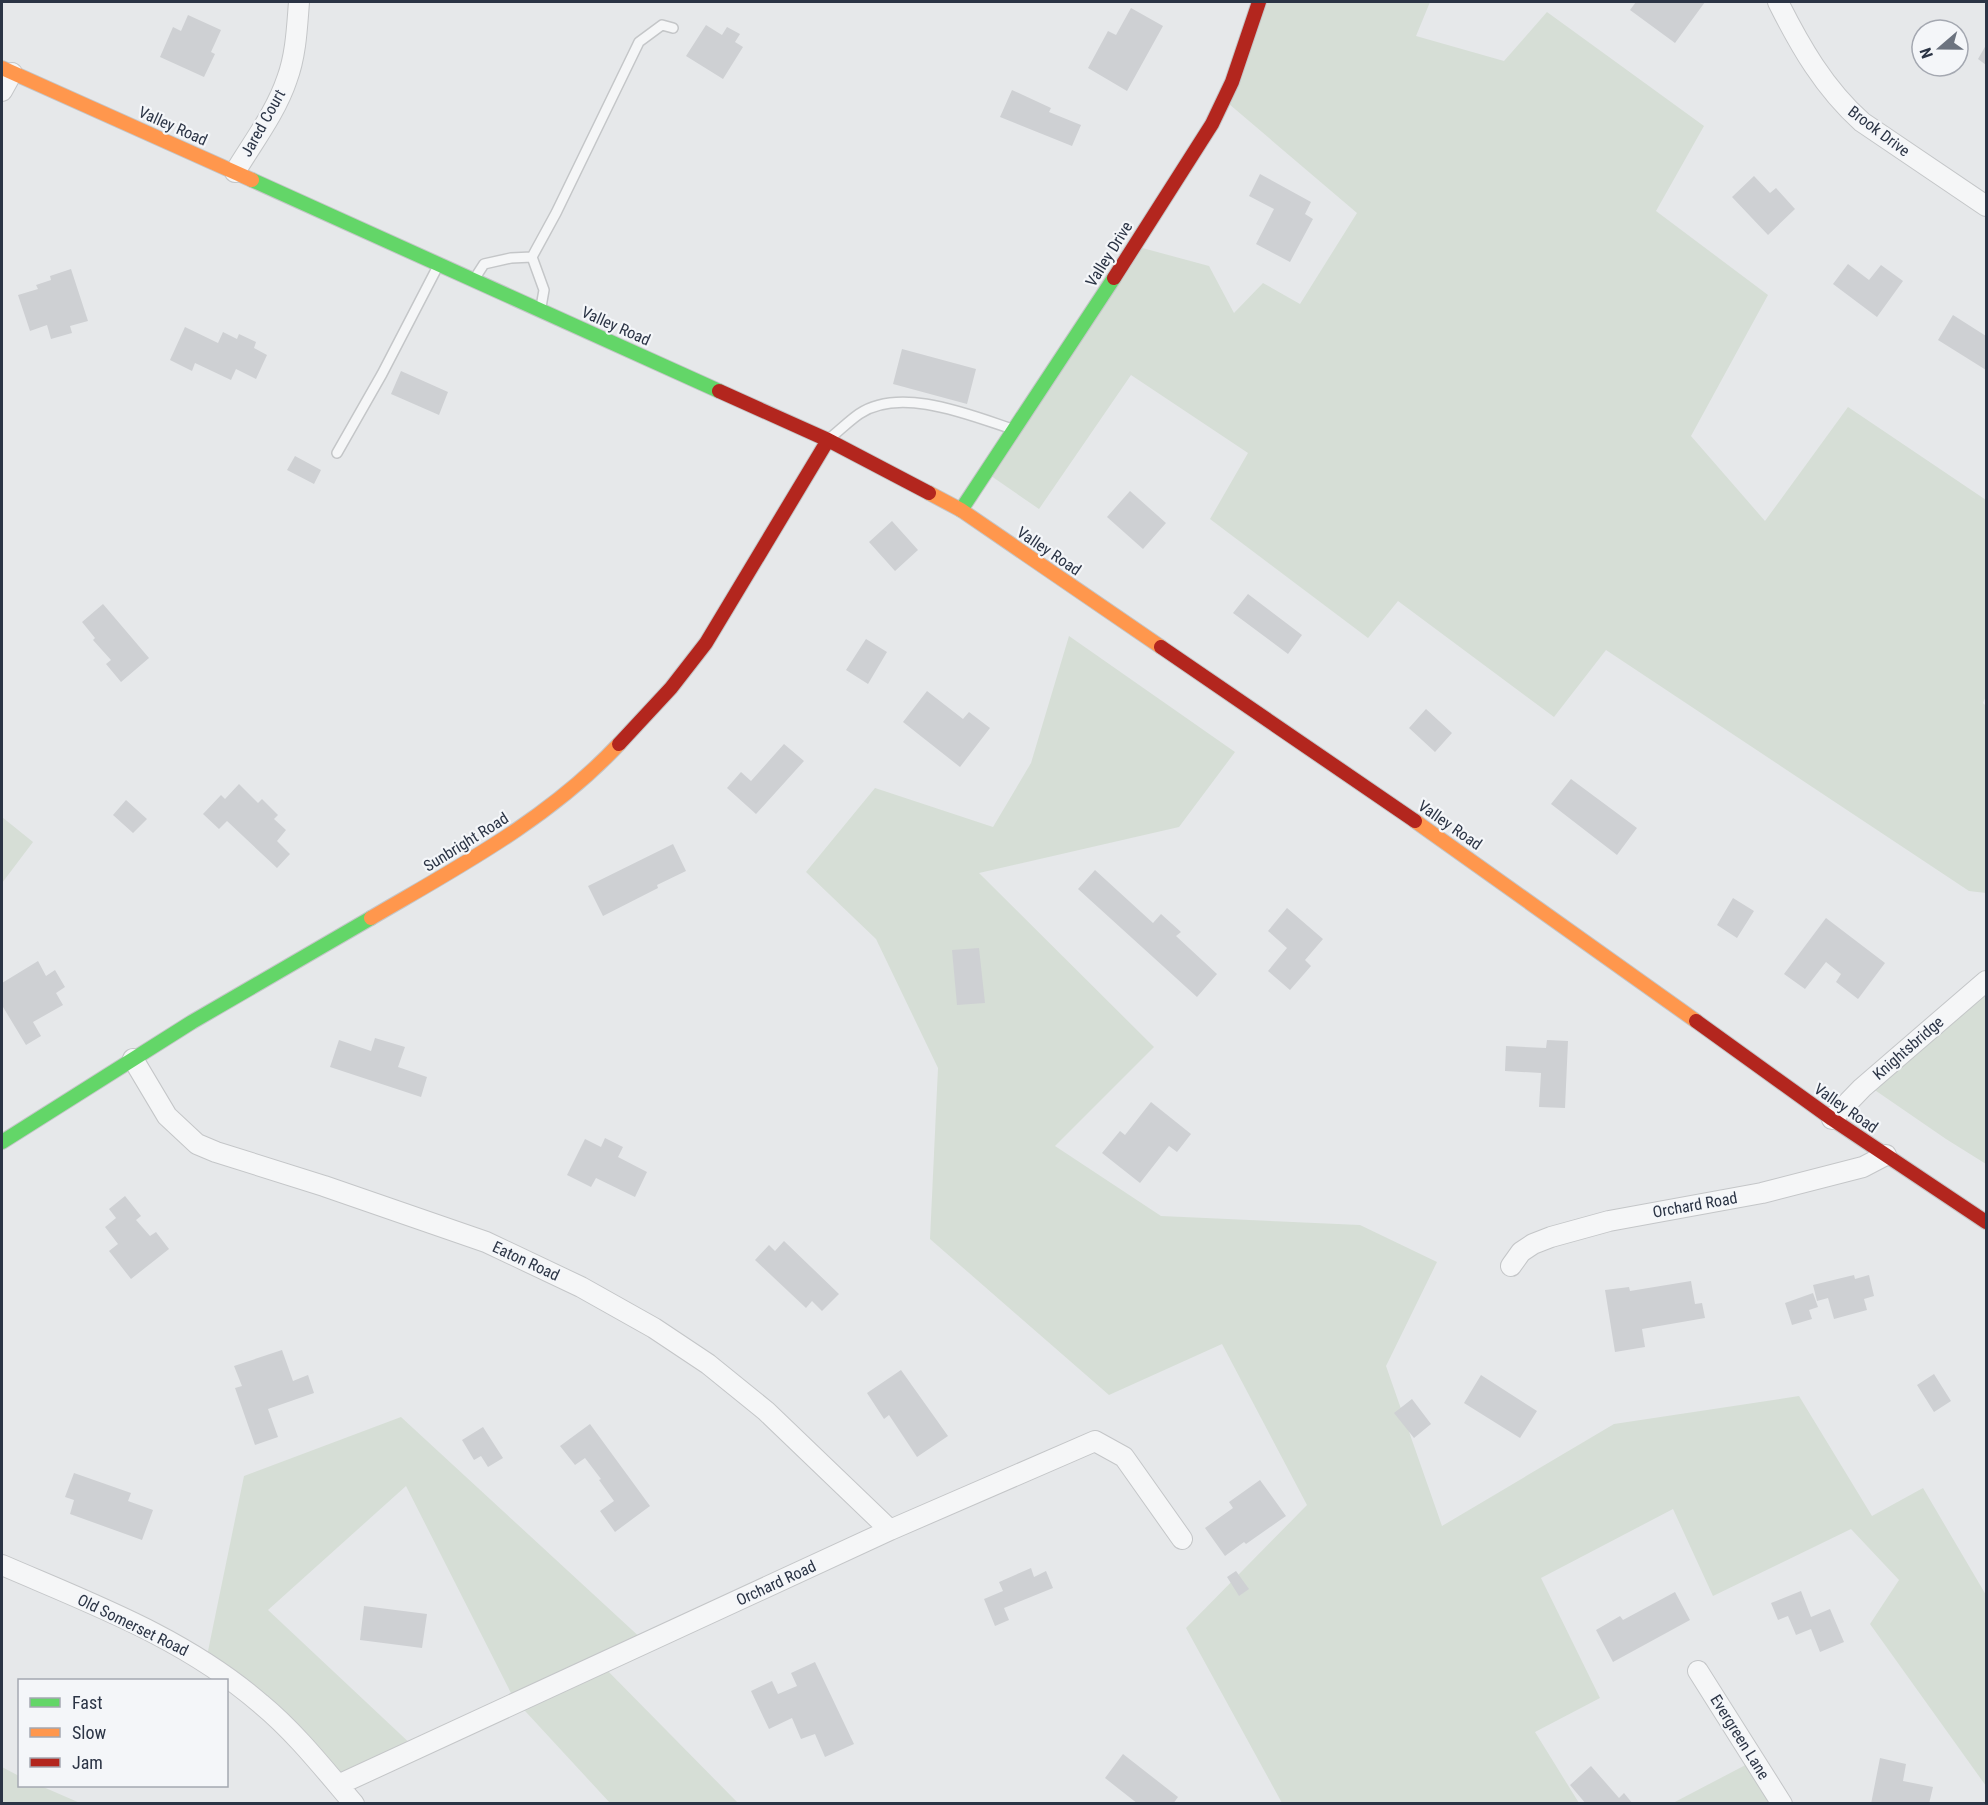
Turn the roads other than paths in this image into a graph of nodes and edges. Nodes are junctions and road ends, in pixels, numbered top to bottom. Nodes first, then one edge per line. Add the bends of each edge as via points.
1 (299, 2) edge
2 (1259, 2) edge
3 (1778, 2) edge
4 (673, 28) dead end
5 (7, 71) edge
6 (2, 91) edge
7 (235, 172) junction
8 (1986, 206) edge
9 (532, 257) junction
10 (439, 264) junction
11 (474, 280) junction
12 (541, 310) junction
13 (1014, 429) junction
14 (828, 440) junction
15 (337, 453) dead end
16 (961, 510) junction
17 (1986, 981) edge
18 (133, 1059) junction
19 (1832, 1119) junction
20 (2, 1142) edge
21 (1886, 1155) junction
22 (1986, 1222) edge
23 (1512, 1266) dead end
24 (890, 1530) junction
25 (1182, 1539) dead end
26 (2, 1565) edge
27 (1698, 1671) dead end
28 (338, 1785) junction
29 (354, 1803) edge
30 (1782, 1803) edge

1 - 7 street, Jared Court via 288,78
2 - 13 main road, Valley Drive via 1232,82 1212,124
3 - 8 street, Brook Drive via 1817,72 1848,110
4 - 9 lane via 662,25 639,42
5 - 6 street
5 - 7 main road, Valley Road
7 - 10 main road, Valley Road
9 - 11 lane via 484,264
9 - 12 lane via 544,290
10 - 11 main road, Valley Road
10 - 15 lane
11 - 12 main road, Valley Road
12 - 14 main road, Valley Road
13 - 14 lane via 949,409 916,403 885,404 860,413
13 - 16 main road, Valley Drive
14 - 16 main road, Valley Road
14 - 18 main road, Sunbright Road via 706,643 671,688 604,760 549,807 483,853
16 - 19 main road, Valley Road via 1461,852
17 - 19 street, Knightsbridge via 1862,1088
18 - 20 main road, Sunbright Road
18 - 24 street, Eaton Road via 167,1116 197,1144 486,1242 581,1287 654,1328 708,1364 766,1411
19 - 21 main road, Valley Road
21 - 22 main road, Valley Road
21 - 23 street, Orchard Road via 1863,1167 1762,1193 1609,1221 1551,1237 1521,1252
24 - 25 street, Orchard Road via 1095,1441 1124,1457
24 - 28 street, Orchard Road
26 - 28 street, Old Somerset Road via 134,1622 220,1671 262,1704
27 - 30 street, Evergreen Lane
28 - 29 street, Old Somerset Road

